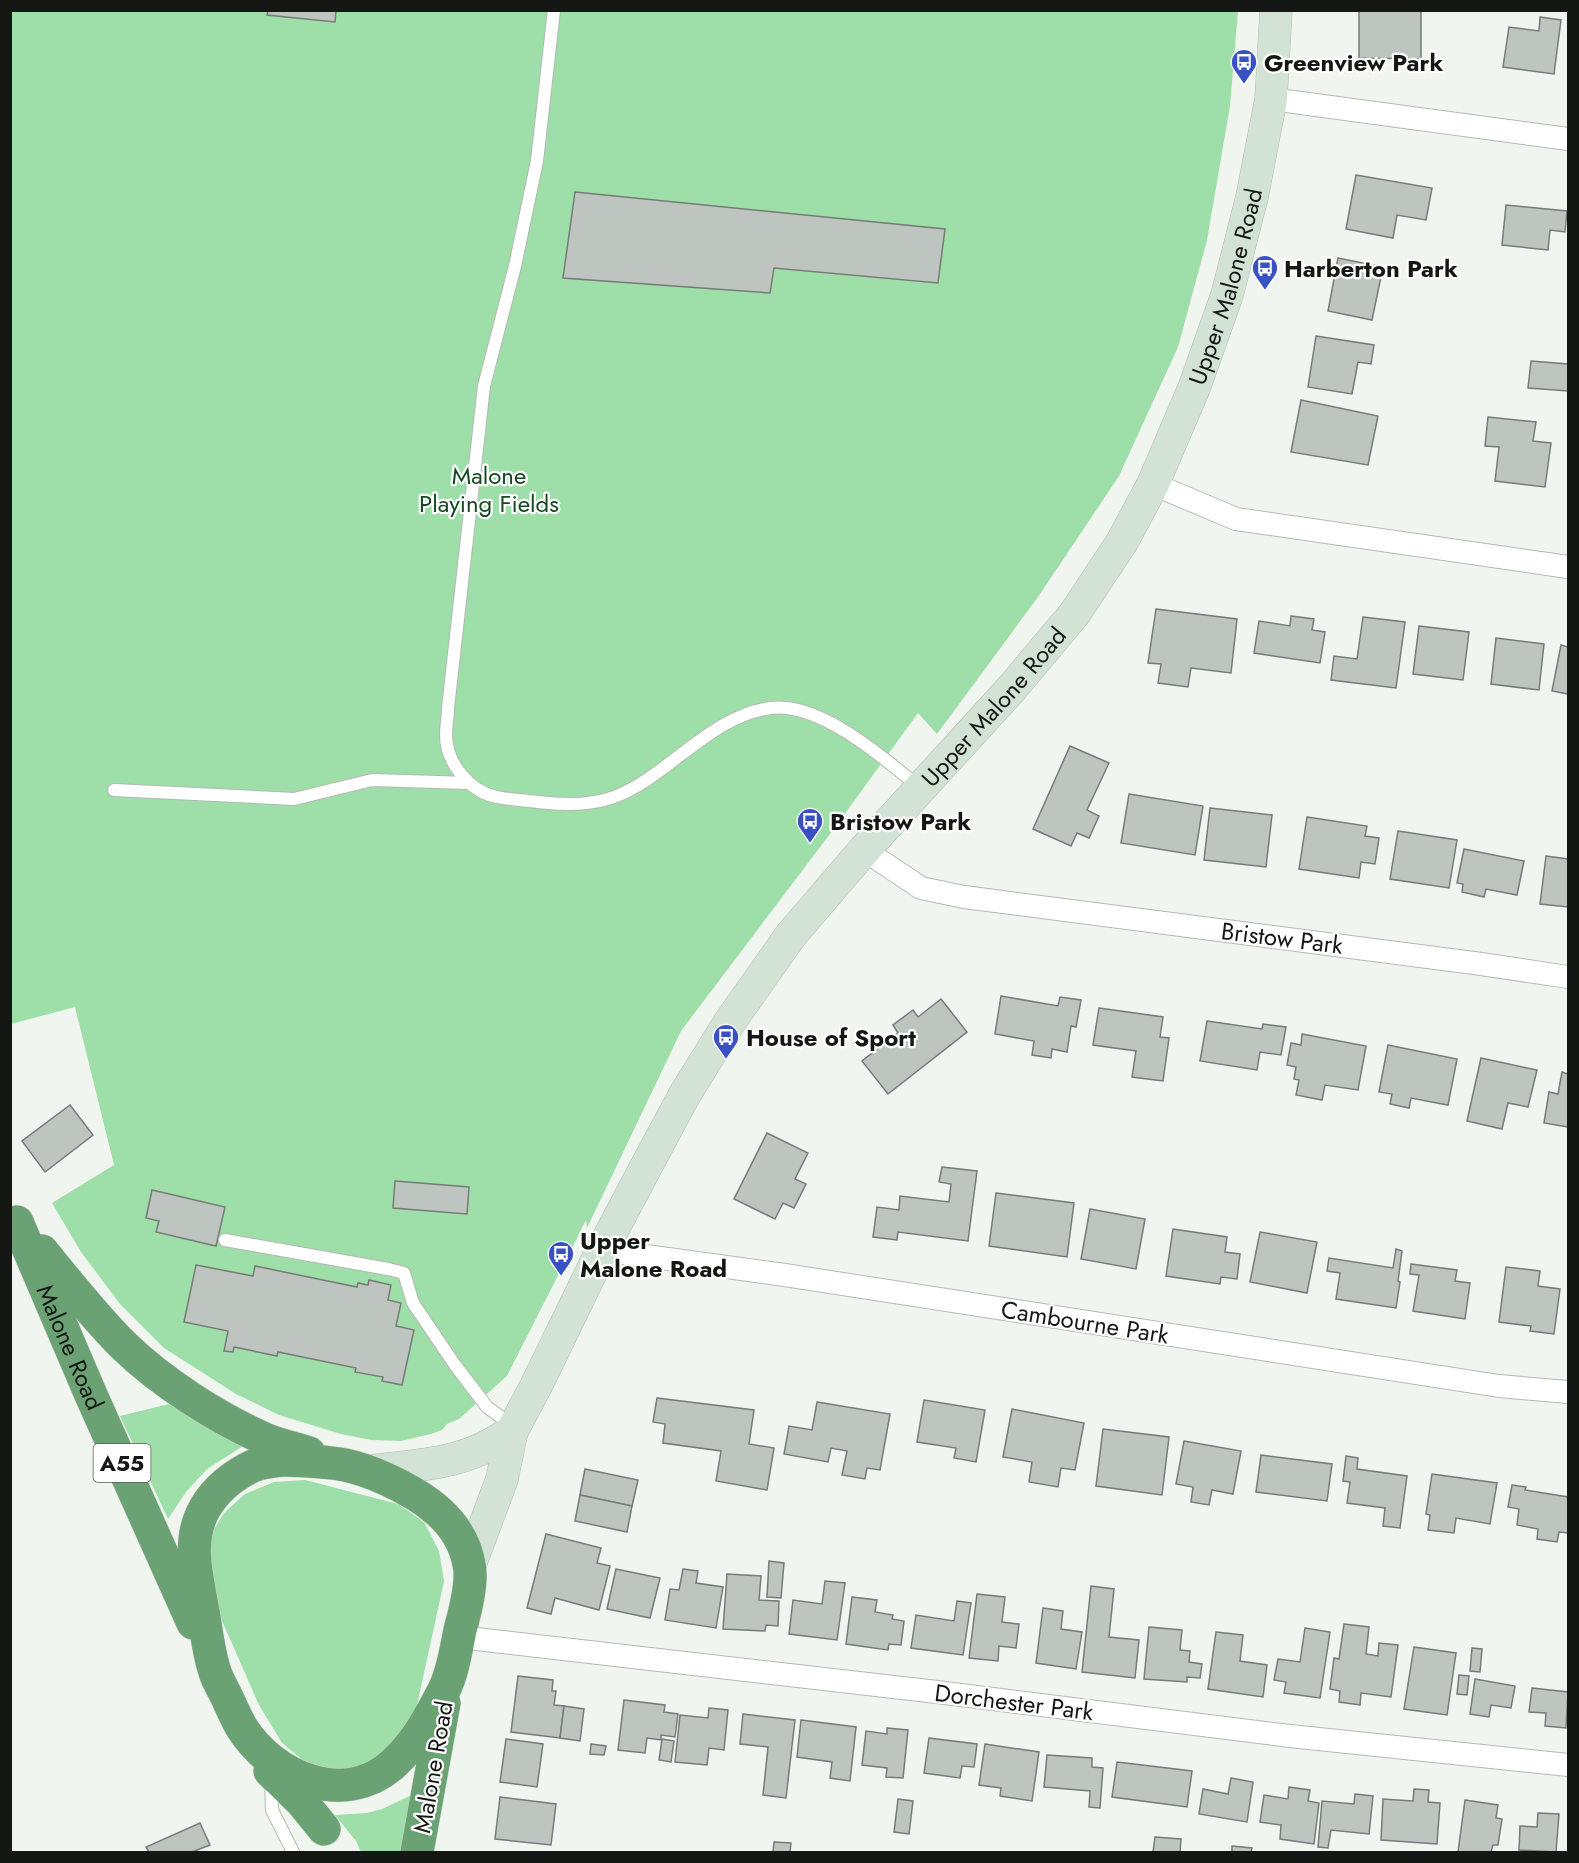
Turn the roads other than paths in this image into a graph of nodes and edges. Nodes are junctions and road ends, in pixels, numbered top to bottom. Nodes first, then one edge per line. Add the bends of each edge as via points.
1 (554, 10) edge
2 (1276, 10) edge
3 (1271, 99) junction
4 (1569, 139) edge
5 (1153, 484) junction
6 (1569, 567) edge
7 (469, 783) junction
8 (920, 789) junction
9 (114, 790) dead end
10 (864, 850) junction
11 (1569, 977) edge
12 (14, 1216) edge
13 (225, 1240) dead end
14 (602, 1250) junction
15 (1569, 1392) edge
16 (513, 1429) junction
17 (356, 1468) junction
18 (470, 1565) junction
19 (459, 1637) junction
20 (214, 1671) junction
21 (448, 1681) junction
22 (1569, 1764) edge
23 (284, 1774) junction
24 (331, 1841) edge
25 (293, 1852) edge
26 (417, 1852) edge

1 - 7 lane via 537,161 484,386 452,672 446,736 449,754
2 - 3 main road, Upper Malone Road
3 - 4 street
3 - 5 main road, Upper Malone Road via 1227,295 1194,388
5 - 6 street via 1236,519
5 - 8 main road, Upper Malone Road via 1122,542 1075,613
7 - 8 lane via 496,797 554,804 605,800 639,786 728,723 750,712 773,708 816,715 847,733
7 - 9 lane via 372,780 294,799
8 - 10 main road, Upper Malone Road
10 - 11 street, Bristow Park via 921,888 964,897
10 - 14 main road, Upper Malone Road via 791,935 729,1023 685,1094
12 - 17 highway, Malone Road / A55 via 123,1346 153,1372 265,1439
12 - 20 highway, Malone Road / A55
13 - 16 lane via 404,1273 413,1303 454,1365 487,1407
14 - 15 street, Cambourne Park via 1499,1386
14 - 16 main road, Upper Malone Road
16 - 17 main road, Upper Malone Road via 487,1447 447,1462
16 - 18 main road, Upper Malone Road via 502,1479
17 - 18 highway, A55 via 412,1492 445,1516 461,1540
17 - 20 highway, A55 via 283,1460 256,1465 232,1478 204,1509 193,1557
18 - 19 highway, A55
19 - 21 highway, A55
19 - 22 street, Dorchester Park via 1290,1736
20 - 23 highway, A55 via 242,1728
21 - 23 highway, A55 via 429,1720 409,1747 372,1778 332,1785
21 - 26 highway, Malone Road / A55
23 - 24 highway, A55
23 - 25 lane via 272,1810

